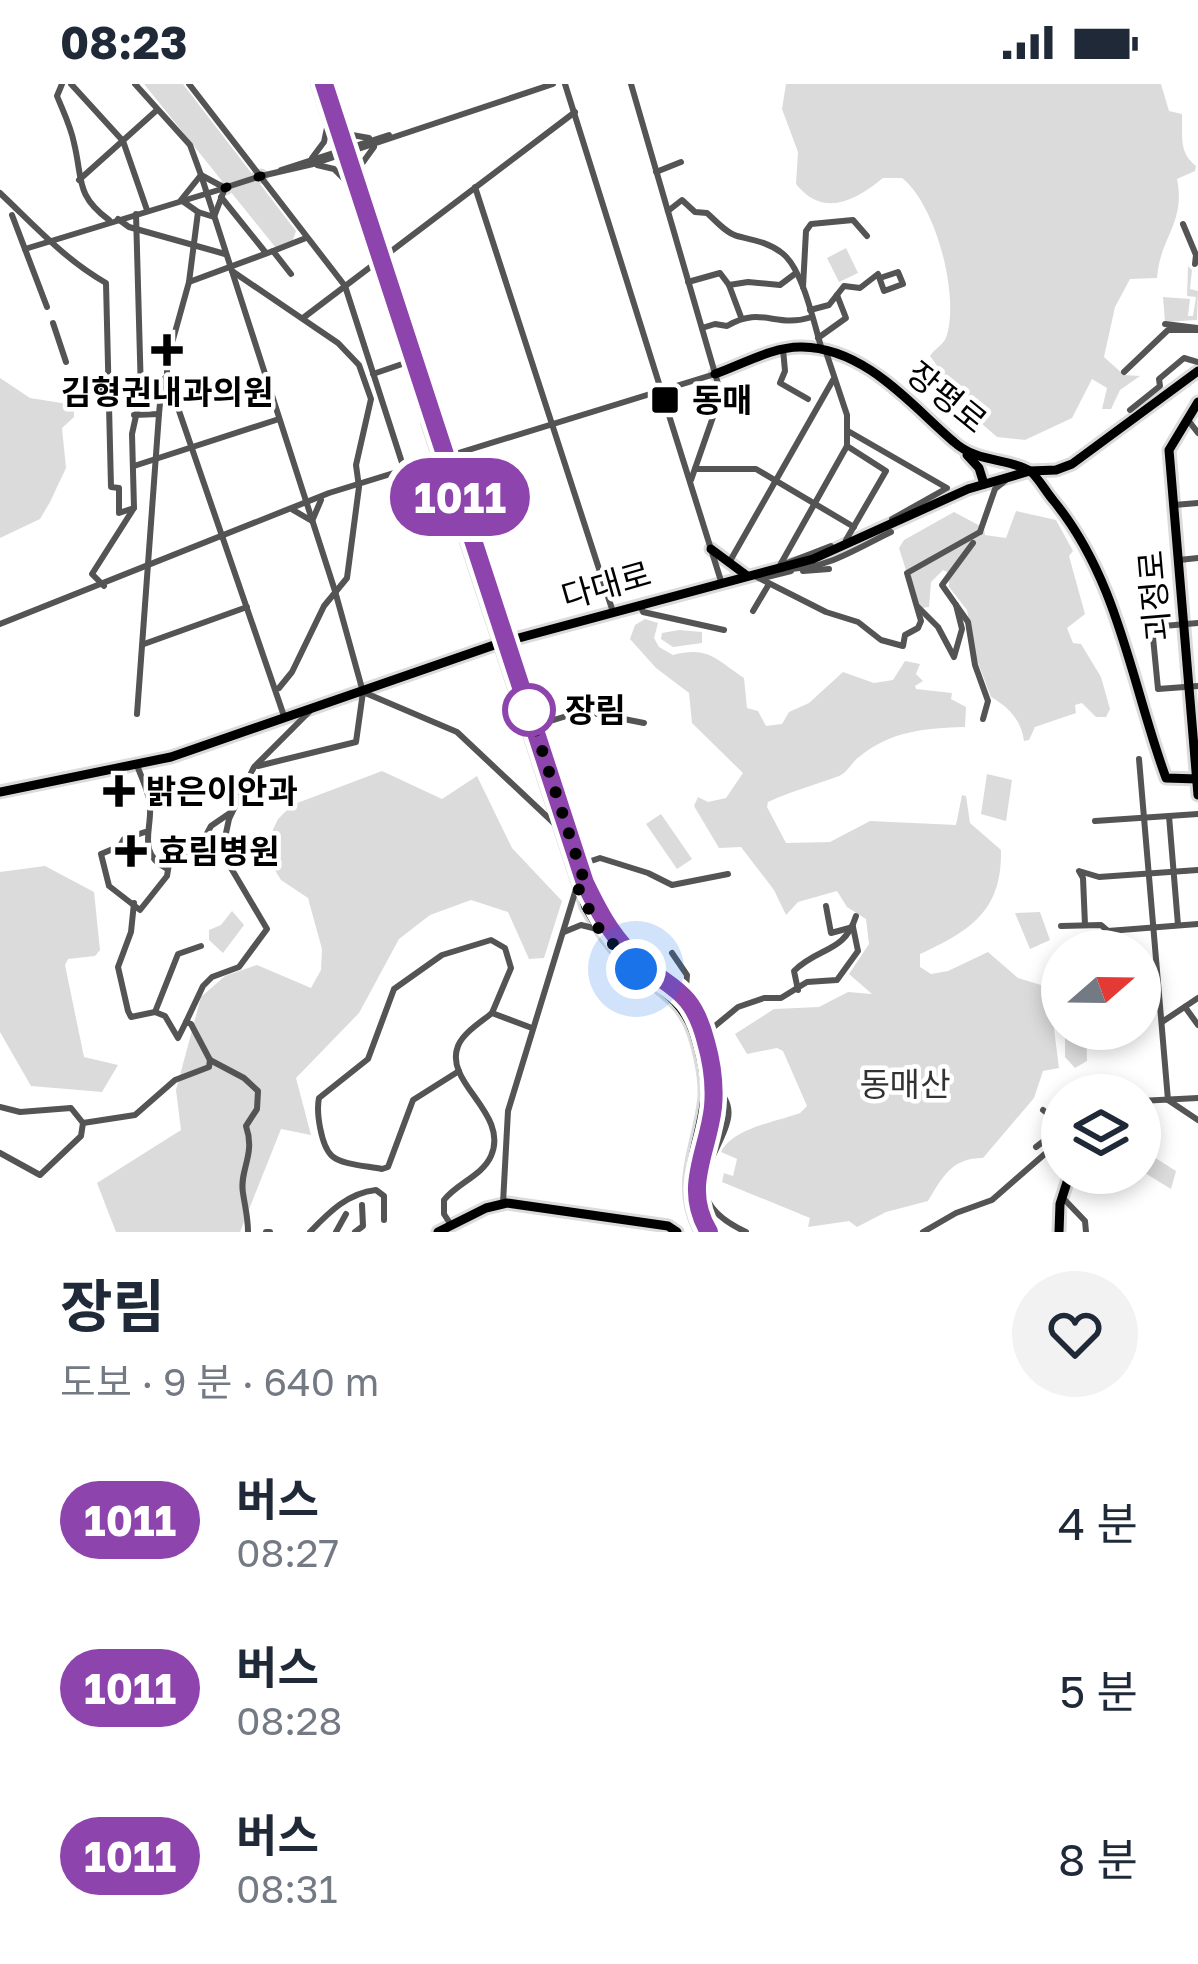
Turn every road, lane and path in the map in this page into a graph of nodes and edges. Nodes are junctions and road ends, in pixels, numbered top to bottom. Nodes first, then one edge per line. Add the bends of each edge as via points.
1 (62, 84) edge
2 (71, 84) edge
3 (135, 84) edge
4 (189, 84) edge
5 (321, 84) edge
6 (542, 84) edge
7 (553, 84) edge
8 (566, 84) edge
9 (631, 84) edge
10 (158, 110) junction
11 (575, 112) junction
12 (330, 113) junction
13 (379, 140) junction
14 (123, 141) junction
15 (343, 152) junction
16 (312, 162) junction
17 (681, 162) dead end
18 (656, 172) junction
19 (201, 175) junction
20 (260, 176) junction
21 (79, 181) junction
22 (475, 187) junction
23 (224, 190) junction
24 (0, 193) edge
25 (207, 193) junction
26 (357, 195) junction
27 (181, 200) junction
28 (147, 211) junction
29 (198, 212) junction
30 (668, 212) junction
31 (136, 214) junction
32 (12, 215) dead end
33 (214, 217) junction
34 (115, 220) junction
35 (1183, 224) dead end
36 (137, 228) junction
37 (867, 236) dead end
38 (307, 238) junction
39 (51, 241) junction
40 (196, 245) junction
41 (25, 249) junction
42 (270, 252) junction
43 (225, 254) junction
44 (378, 260) junction
45 (1194, 263) edge
46 (229, 269) junction
47 (796, 273) junction
48 (292, 274) dead end
49 (880, 278) dead end
50 (189, 282) junction
51 (688, 282) junction
52 (386, 283) junction
53 (729, 285) junction
54 (345, 286) junction
55 (803, 289) junction
56 (837, 295) junction
57 (47, 307) dead end
58 (811, 314) junction
59 (741, 317) junction
60 (303, 318) junction
61 (53, 323) dead end
62 (1165, 324) dead end
63 (701, 328) junction
64 (1198, 329) edge
65 (818, 338) junction
66 (783, 350) junction
67 (824, 350) junction
68 (65, 362) dead end
69 (408, 362) junction
70 (1198, 367) edge
71 (1124, 372) dead end
72 (374, 374) junction
73 (715, 374) junction
74 (165, 379) junction
75 (834, 379) junction
76 (140, 387) junction
77 (94, 388) dead end
78 (108, 388) junction
79 (662, 391) junction
80 (808, 399) dead end
81 (1198, 401) edge
82 (1130, 410) dead end
83 (159, 414) junction
84 (134, 415) junction
85 (278, 419) junction
86 (1188, 420) junction
87 (553, 425) junction
88 (434, 429) dead end
89 (848, 431) junction
90 (1198, 433) edge
91 (847, 446) junction
92 (193, 450) junction
93 (964, 451) junction
94 (443, 458) junction
95 (155, 461) junction
96 (133, 466) junction
97 (695, 469) junction
98 (405, 471) junction
99 (1030, 471) junction
100 (1003, 480) junction
101 (776, 481) junction
102 (1039, 482) junction
103 (690, 484) junction
104 (984, 484) junction
105 (358, 486) junction
106 (301, 487) junction
107 (968, 489) junction
108 (321, 500) junction
109 (306, 503) junction
110 (1198, 503) edge
111 (814, 504) junction
112 (1174, 505) junction
113 (134, 508) junction
114 (291, 509) junction
115 (988, 512) junction
116 (312, 521) junction
117 (854, 527) junction
118 (891, 532) dead end
119 (980, 532) junction
120 (224, 536) junction
121 (846, 540) junction
122 (711, 549) junction
123 (1198, 558) edge
124 (1179, 560) junction
125 (728, 564) junction
126 (150, 566) junction
127 (799, 569) junction
128 (829, 569) dead end
129 (777, 571) junction
130 (752, 576) junction
131 (721, 581) junction
132 (769, 584) junction
133 (103, 585) junction
134 (335, 591) junction
135 (955, 602) junction
136 (914, 603) junction
137 (640, 604) junction
138 (249, 606) junction
139 (753, 611) dead end
140 (613, 612) junction
141 (1198, 623) edge
142 (1184, 624) junction
143 (0, 625) edge
144 (498, 628) junction
145 (724, 630) dead end
146 (521, 637) junction
147 (503, 642) junction
148 (143, 644) junction
149 (482, 649) junction
150 (508, 659) junction
151 (1193, 686) edge
152 (278, 689) junction
153 (363, 692) junction
154 (310, 710) junction
155 (137, 713) dead end
156 (287, 719) junction
157 (983, 719) dead end
158 (644, 722) dead end
159 (534, 726) junction
160 (1139, 759) dead end
161 (1197, 759) edge
162 (136, 765) junction
163 (254, 766) junction
164 (1197, 779) edge
165 (0, 793) edge
166 (1198, 795) edge
167 (549, 801) junction
168 (534, 804) junction
169 (230, 813) junction
170 (1198, 814) edge
171 (1168, 816) junction
172 (1144, 818) junction
173 (1095, 821) dead end
174 (558, 828) junction
175 (146, 832) junction
176 (569, 838) junction
177 (579, 865) junction
178 (166, 868) junction
179 (1198, 870) edge
180 (1173, 872) junction
181 (1149, 873) junction
182 (728, 874) dead end
183 (581, 885) junction
184 (134, 903) junction
185 (826, 906) dead end
186 (856, 916) dead end
187 (1198, 924) edge
188 (1084, 925) junction
189 (1178, 925) junction
190 (1061, 926) dead end
191 (853, 927) junction
192 (1154, 927) junction
193 (599, 929) junction
194 (561, 934) junction
195 (201, 946) dead end
196 (672, 953) dead end
197 (798, 990) junction
198 (688, 995) junction
199 (1198, 998) edge
200 (1185, 1007) junction
201 (155, 1012) junction
202 (492, 1013) junction
203 (186, 1022) junction
204 (1162, 1022) junction
205 (1198, 1025) edge
206 (532, 1028) junction
207 (704, 1035) junction
208 (210, 1060) junction
209 (459, 1071) junction
210 (709, 1087) junction
211 (1198, 1098) edge
212 (1161, 1100) edge
213 (1168, 1100) junction
214 (0, 1107) edge
215 (1198, 1120) edge
216 (83, 1126) junction
217 (1041, 1143) edge
218 (1036, 1147) dead end
219 (0, 1153) edge
220 (1041, 1157) edge
221 (1063, 1194) edge
222 (1062, 1197) junction
223 (503, 1203) junction
224 (362, 1205) dead end
225 (696, 1212) dead end
226 (346, 1214) dead end
227 (384, 1220) dead end
228 (319, 1222) junction
229 (451, 1225) junction
230 (248, 1232) edge
231 (310, 1232) edge
232 (323, 1232) edge
233 (336, 1232) edge
234 (355, 1232) edge
235 (438, 1232) edge
236 (676, 1232) edge
237 (705, 1232) edge
238 (746, 1232) edge
239 (923, 1232) edge
240 (1059, 1232) edge
241 (1086, 1232) edge

1 - 21 street via 57,96
2 - 14 street
3 - 10 street
4 - 20 street
5 - 12 highway
6 - 13 street
7 - 13 street
8 - 11 street
9 - 18 street
10 - 14 street
10 - 19 street via 190,145
11 - 22 street
11 - 79 street
12 - 13 street via 352,135
12 - 15 highway
12 - 16 street
13 - 15 street
13 - 26 street via 358,169
14 - 21 street
14 - 28 street
15 - 16 street
15 - 26 highway
16 - 20 street
16 - 26 street via 339,173
17 - 18 street
18 - 30 street
19 - 23 street
19 - 25 street
19 - 27 street
20 - 23 street
20 - 38 street
21 - 34 street via 93,208
22 - 44 street
22 - 87 street
23 - 25 street
23 - 33 street
23 - 42 street
24 - 39 street
25 - 27 street
25 - 33 street
26 - 44 highway
27 - 28 street
27 - 29 street
28 - 31 street
29 - 33 street
29 - 40 street
30 - 47 street via 682,200 731,234 781,252
30 - 51 street
31 - 34 street
31 - 36 street
32 - 41 street
33 - 43 street
34 - 36 street
34 - 39 street
35 - 45 street
36 - 40 street
36 - 76 street
37 - 55 street via 854,220 811,224
38 - 42 street
38 - 54 street
39 - 41 street
39 - 78 street via 106,284
40 - 43 street
40 - 50 street
41 - 57 street
42 - 46 street
42 - 48 street
43 - 46 street
44 - 52 highway
44 - 54 street
46 - 50 street
46 - 60 street
46 - 85 street
47 - 53 street via 780,285
47 - 55 street
49 - 56 street
50 - 74 street
51 - 53 street via 720,273
51 - 63 street
52 - 69 main road
52 - 88 highway
52 - 94 main road
53 - 59 street
54 - 60 street
54 - 72 street
55 - 58 street
56 - 58 street
56 - 65 street via 845,318
58 - 59 street via 779,323
58 - 65 street
59 - 63 street
60 - 105 street via 349,354 368,382
61 - 68 street
62 - 64 street
63 - 73 street
64 - 71 street via 1168,330
65 - 67 street
66 - 67 main road, 장평로
66 - 73 main road, 장평로
66 - 80 street via 780,383
67 - 75 street
67 - 93 main road, 장평로 via 872,371
69 - 72 street
69 - 94 main road
70 - 82 street via 1184,358
70 - 99 main road, 다대로 via 1072,464
72 - 98 street
73 - 79 street, 장평로
73 - 97 street via 721,397
74 - 76 street
74 - 83 street
74 - 92 street
75 - 89 street
75 - 101 street
76 - 78 street
76 - 84 street
77 - 78 street
78 - 113 street via 111,488 119,488 119,513
79 - 87 street, 장평로
79 - 103 street
81 - 86 main road, 괴정로
83 - 84 street
83 - 95 street
84 - 96 street
85 - 92 street
85 - 106 street
86 - 90 street
86 - 112 main road, 괴정로 via 1169,450
87 - 94 street, 장평로
87 - 140 street
89 - 91 street
89 - 121 street via 947,488
91 - 111 street
91 - 117 street via 886,471
92 - 95 street
92 - 120 street
93 - 99 main road, 장평로
93 - 104 main road
94 - 98 street, 장평로
94 - 144 main road
95 - 96 street
95 - 126 street
96 - 113 street
97 - 101 street via 752,468
97 - 103 street
98 - 105 street, 장평로
99 - 100 main road, 다대로
99 - 102 main road
100 - 102 main road
100 - 104 main road, 다대로
100 - 115 street
101 - 111 street
101 - 125 street
102 - 164 main road via 1095,562 1166,778
103 - 122 street
104 - 107 main road, 다대로
105 - 108 street, 장평로
105 - 109 street, 장평로
105 - 134 street via 346,578
106 - 109 street
106 - 114 street
107 - 115 street via 986,495
107 - 129 main road, 다대로
108 - 109 street, 장평로
108 - 116 street
109 - 114 street, 장평로
109 - 116 street
110 - 112 street
111 - 117 street
111 - 129 street
112 - 124 main road, 괴정로
113 - 133 street via 92,574
114 - 116 street
114 - 120 street, 장평로
115 - 119 street
116 - 134 street
117 - 121 street
118 - 127 street
119 - 135 street via 943,579
119 - 136 street via 907,573
120 - 126 street, 장평로
120 - 138 street
121 - 129 street
122 - 125 main road
122 - 131 street
123 - 124 street
124 - 142 main road, 괴정로
125 - 130 main road
126 - 133 street, 장평로
126 - 148 street
127 - 128 street
127 - 129 street
129 - 130 main road, 다대로
129 - 132 street
130 - 131 main road, 다대로
130 - 132 street
131 - 137 main road, 다대로
132 - 136 street via 899,645 920,624
132 - 139 street
133 - 143 street, 장평로
134 - 152 street
134 - 153 street
135 - 136 street via 962,629 954,658
135 - 157 street via 968,622 988,701
137 - 140 main road, 다대로
137 - 145 street via 643,612
138 - 148 street
138 - 152 street
140 - 146 main road, 다대로
141 - 142 street
142 - 151 main road, 괴정로
142 - 151 street via 1152,627 1158,689
144 - 146 main road
144 - 147 main road
144 - 149 main road
146 - 147 main road, 다대로
146 - 150 main road
147 - 149 main road, 다대로
147 - 150 main road
148 - 155 street
149 - 150 main road
149 - 153 main road, 다대로
150 - 159 main road
150 - 167 main road
151 - 161 main road, 괴정로
152 - 156 street
153 - 154 main road, 다대로
153 - 163 street via 356,742
153 - 168 street via 457,733
154 - 156 main road, 다대로
154 - 163 street
156 - 162 main road, 다대로
158 - 159 street via 583,711
159 - 176 main road
160 - 172 street
161 - 164 main road, 괴정로
162 - 165 main road, 다대로
162 - 175 street via 150,805
163 - 169 street
164 - 166 main road, 괴정로
167 - 168 street
167 - 174 main road
168 - 174 street
169 - 178 street via 198,850 170,858
169 - 203 street via 231,868 267,929 239,967 202,986
170 - 171 street
171 - 172 street
171 - 180 street
172 - 173 street
172 - 181 street
174 - 176 street
174 - 183 main road
175 - 178 street via 149,853
175 - 184 street via 101,854 109,886
176 - 177 main road
177 - 182 street via 600,859 672,885
177 - 183 main road
178 - 184 street via 145,908
179 - 180 street
180 - 181 street
180 - 189 street
181 - 188 street via 1078,871
181 - 192 street
183 - 193 main road
183 - 194 street
183 - 198 main road via 634,958
184 - 201 street via 118,967 122,988 131,1017
185 - 191 street via 831,933
186 - 191 street
187 - 189 street
188 - 190 street
188 - 192 street
189 - 192 street
191 - 197 street via 841,944 796,968
191 - 197 street via 857,951 837,980
192 - 204 street
193 - 194 street
193 - 210 main road via 682,1007
194 - 206 street
195 - 201 street via 178,954
196 - 198 street via 687,975
197 - 207 street via 738,1007
198 - 207 main road
199 - 200 street
200 - 204 street
200 - 205 street
201 - 203 street via 178,1038
202 - 206 street
202 - 209 street via 461,1039
202 - 209 street via 511,968 505,948 491,940 442,955 394,989 368,1059 319,1098 329,1152 388,1167 413,1100
203 - 208 street
204 - 213 street
206 - 223 street via 508,1111
207 - 210 main road
208 - 216 street via 134,1115
208 - 230 street via 258,1091 241,1189
209 - 229 street via 496,1138 488,1163 444,1200
210 - 237 main road via 686,1183
210 - 238 street via 727,1097 731,1116 706,1168 706,1194 720,1216
211 - 213 street
212 - 213 street
213 - 215 street
214 - 216 street via 70,1108
216 - 219 street via 40,1174
217 - 218 street
220 - 239 street via 992,1200
221 - 222 main road
222 - 240 main road
222 - 241 street
223 - 229 main road
223 - 236 main road
224 - 234 street via 363,1226
225 - 237 highway
226 - 233 street
227 - 228 street via 384,1196 376,1190 355,1193
228 - 231 street
228 - 232 street
229 - 235 main road

